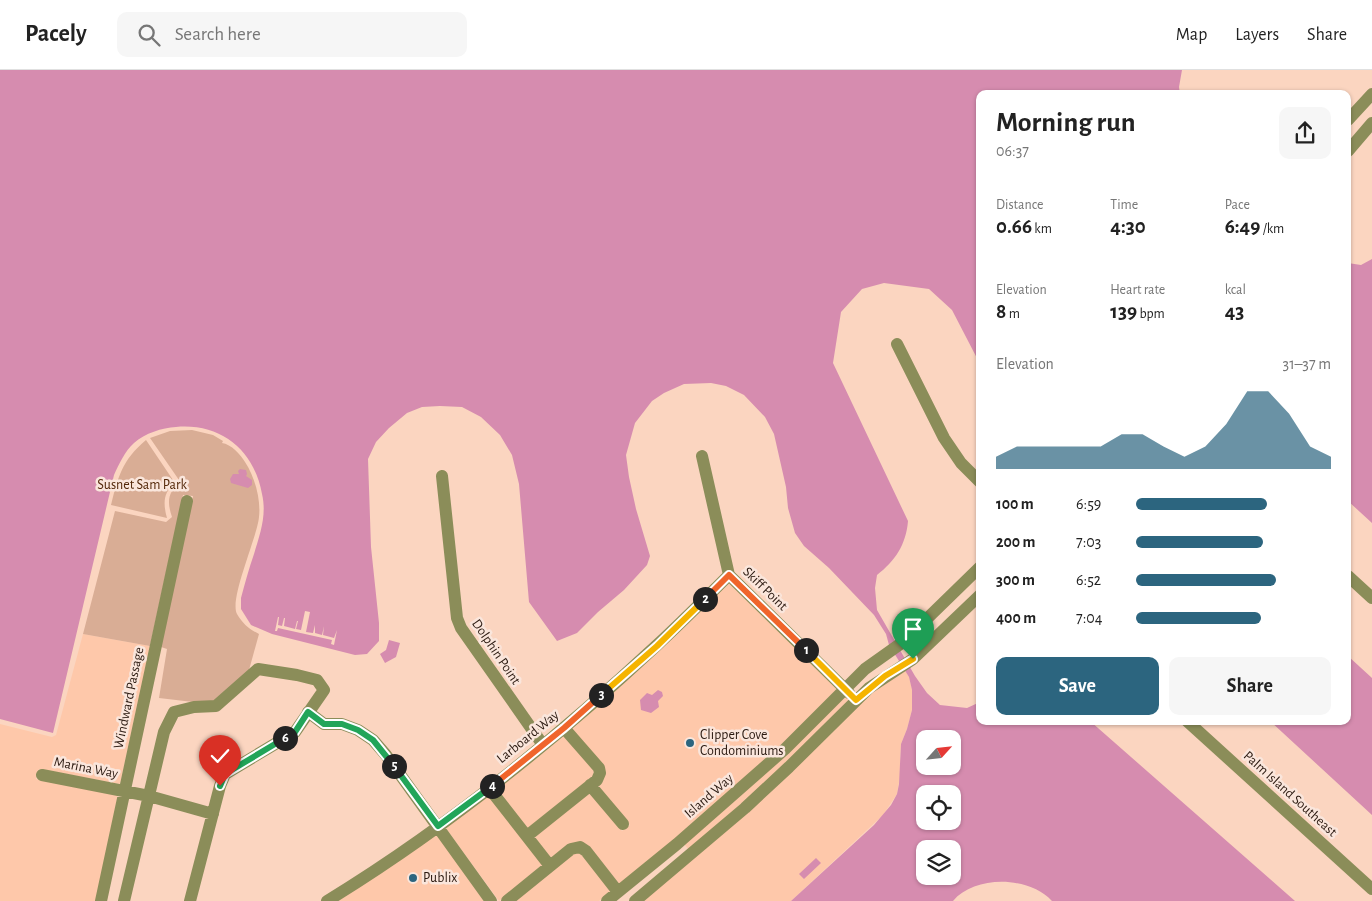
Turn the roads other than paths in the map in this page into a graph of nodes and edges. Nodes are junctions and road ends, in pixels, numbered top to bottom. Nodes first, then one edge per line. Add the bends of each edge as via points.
1 (1372, 94) edge
2 (1351, 117) edge
3 (1372, 123) edge
4 (1351, 148) edge
5 (897, 344) dead end
6 (702, 456) dead end
7 (442, 476) dead end
8 (976, 478) edge
9 (187, 501) dead end
10 (976, 572) edge
11 (729, 575) junction
12 (1351, 579) edge
13 (1372, 598) edge
14 (976, 599) edge
15 (845, 688) junction
16 (856, 700) junction
17 (308, 712) junction
18 (1191, 725) edge
19 (564, 728) junction
20 (543, 745) junction
21 (42, 775) dead end
22 (590, 785) junction
23 (489, 788) junction
24 (124, 790) junction
25 (149, 796) junction
26 (213, 814) junction
27 (623, 824) dead end
28 (438, 826) junction
29 (527, 836) junction
30 (677, 844) junction
31 (688, 858) junction
32 (550, 866) junction
33 (1372, 889) edge
34 (618, 892) junction
35 (101, 901) edge
36 (124, 901) edge
37 (190, 901) edge
38 (327, 901) edge
39 (491, 901) edge
40 (507, 901) edge
41 (607, 901) edge
42 (635, 901) edge

1 - 2 street
3 - 4 street
5 - 8 street via 944,438 960,463
6 - 11 street, Skiff Point
7 - 20 street, Dolphin Point via 457,618
9 - 24 street, Windward Passage
10 - 15 street, Island Way via 903,642
11 - 15 street, Skiff Point
11 - 19 street, Larboard Way via 657,646
12 - 13 street
14 - 16 street via 913,659
15 - 16 street, Skiff Point
15 - 30 street, Island Way via 785,749
16 - 31 street via 789,767
17 - 25 street via 324,690 317,680 258,669 216,706 174,712 164,732
17 - 26 street via 295,732 225,774
17 - 28 street via 324,724 342,724 373,740
18 - 33 street, Palm Island Southeast
19 - 20 street, Larboard Way
19 - 22 street via 599,768 597,780
20 - 23 street, Larboard Way
21 - 24 street, Marina Way
22 - 27 street
22 - 29 street
23 - 28 street, Larboard Way
23 - 29 street
24 - 25 street, Marina Way
24 - 35 street, Windward Passage
25 - 26 street, Marina Way
25 - 36 street
26 - 37 street
28 - 38 street, Larboard Way
28 - 39 street
29 - 32 street
30 - 31 street
30 - 34 street, Island Way
31 - 42 street
32 - 34 street via 571,849 580,847
32 - 40 street
34 - 41 street, Island Way

